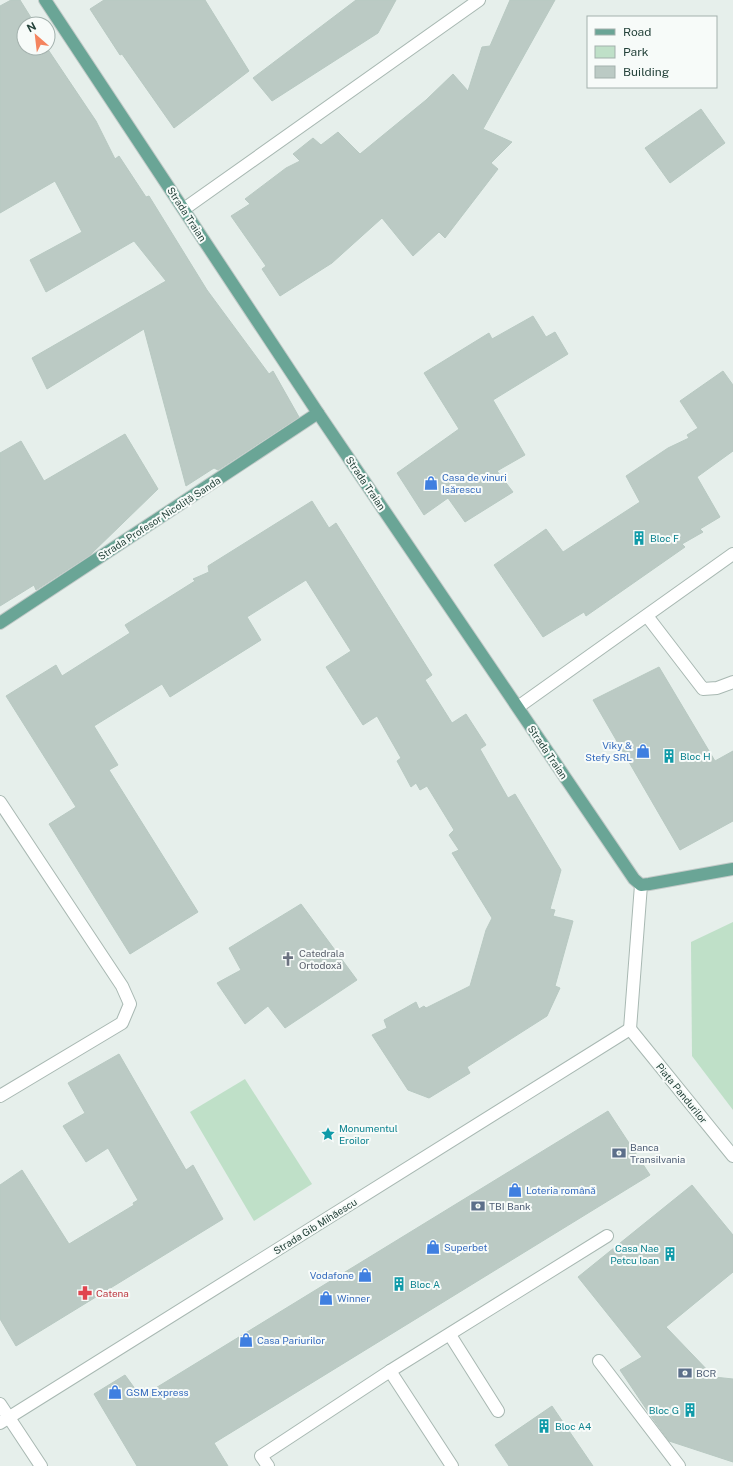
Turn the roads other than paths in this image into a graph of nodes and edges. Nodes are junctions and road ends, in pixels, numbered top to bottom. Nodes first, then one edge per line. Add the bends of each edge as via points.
1 (45, 0) edge
2 (479, 0) edge
3 (184, 209) junction
4 (318, 413) junction
5 (733, 554) edge
6 (647, 616) junction
7 (0, 622) edge
8 (733, 682) edge
9 (518, 707) junction
10 (0, 802) edge
11 (733, 869) edge
12 (641, 884) junction
13 (630, 1029) junction
14 (0, 1096) edge
15 (733, 1156) edge
16 (608, 1236) dead end
17 (450, 1335) junction
18 (599, 1362) dead end
19 (390, 1372) junction
20 (0, 1404) edge
21 (498, 1411) dead end
22 (4, 1420) edge
23 (41, 1466) edge
24 (268, 1466) edge
25 (452, 1466) edge
26 (679, 1466) edge

1 - 3 main road, Strada Traian
2 - 3 street
3 - 4 main road, Strada Traian
4 - 7 main road, Strada Profesor Nicoliță Sanda
4 - 9 main road, Strada Traian
5 - 6 street
6 - 8 street via 703,689 717,688
6 - 9 street
9 - 12 main road, Strada Traian via 634,879
10 - 14 street via 122,986 130,1004 122,1023
11 - 12 main road
12 - 13 street
13 - 15 street, Piața Pandurilor
13 - 22 street, Strada Gib Mihăescu
16 - 17 street
17 - 19 street
17 - 21 street
18 - 26 street
19 - 24 street via 261,1456
19 - 25 street
20 - 22 street
22 - 23 street

